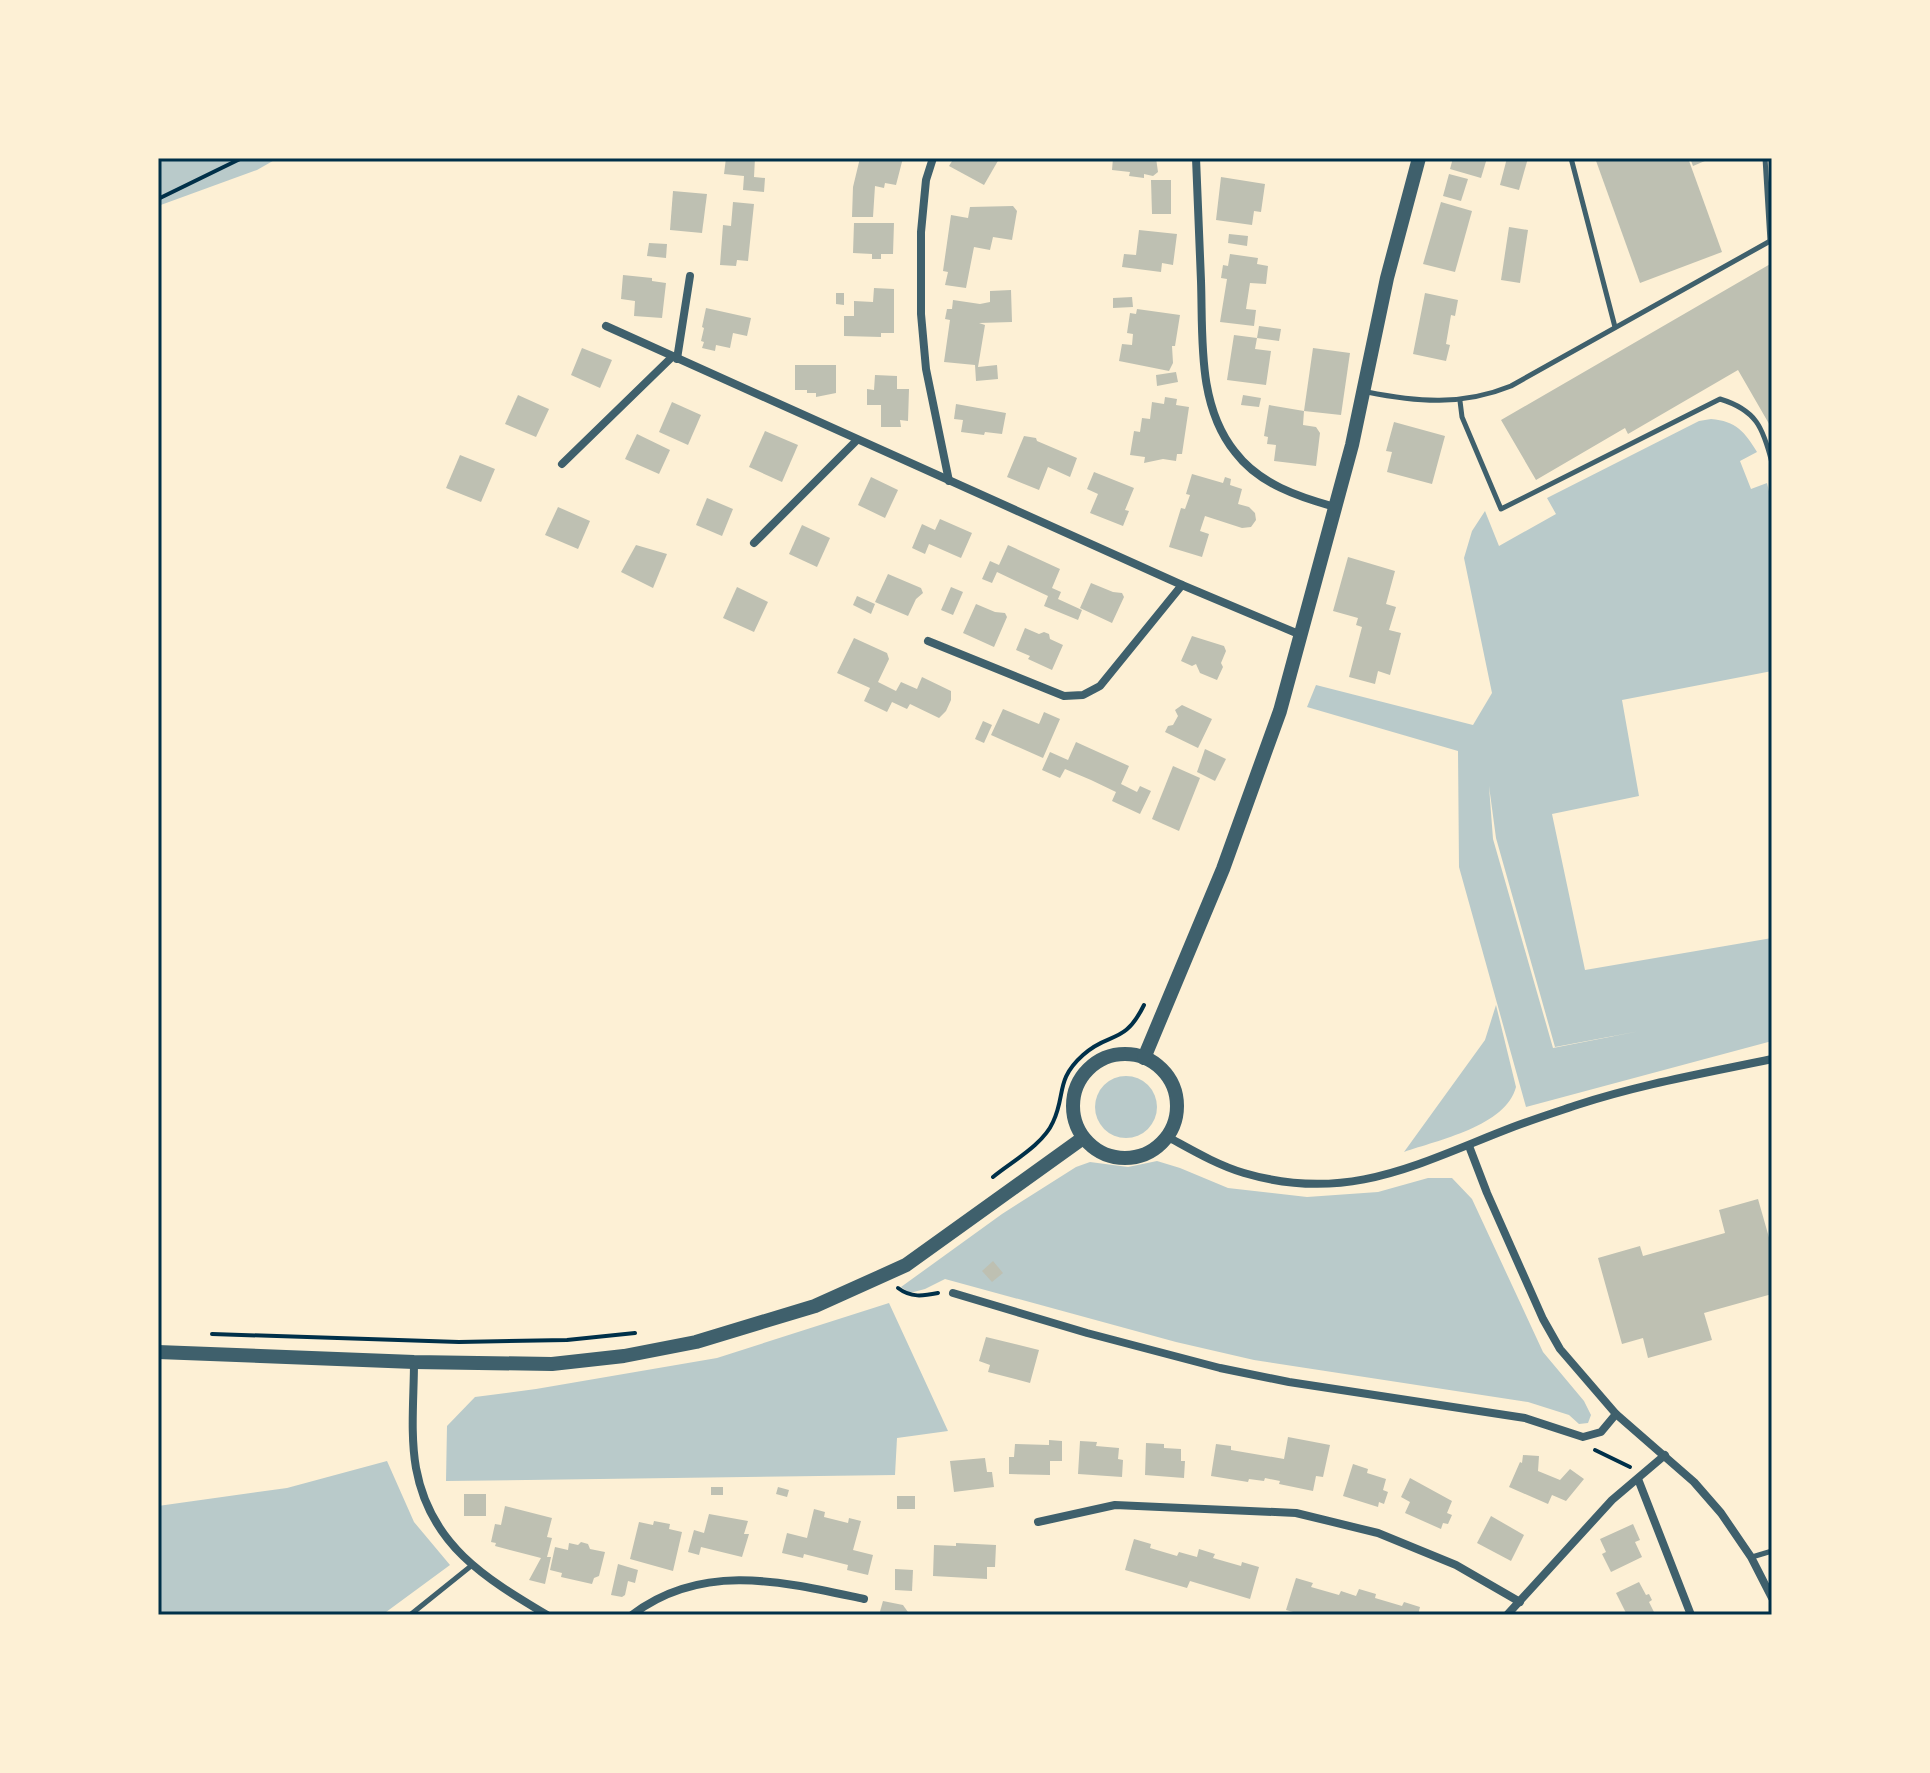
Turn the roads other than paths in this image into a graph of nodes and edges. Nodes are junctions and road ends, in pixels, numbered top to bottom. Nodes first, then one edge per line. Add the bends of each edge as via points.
1 (933, 158) edge
2 (1196, 158) edge
3 (1419, 158) edge
4 (1571, 158) edge
5 (1765, 158) edge
6 (1771, 240) edge
7 (690, 276) dead end
8 (606, 326) dead end
9 (1615, 327) junction
10 (675, 358) junction
11 (1364, 391) junction
12 (1460, 401) junction
13 (857, 440) junction
14 (1772, 463) edge
15 (562, 464) dead end
16 (949, 481) junction
17 (1335, 507) junction
18 (754, 543) dead end
19 (1182, 585) junction
20 (1301, 635) junction
21 (928, 641) dead end
22 (1144, 1058) junction
23 (1772, 1059) edge
24 (1168, 1137) junction
25 (1083, 1138) junction
26 (1469, 1146) junction
27 (953, 1293) road end
28 (158, 1352) edge
29 (414, 1362) junction
30 (1616, 1414) junction
31 (1665, 1455) junction
32 (1638, 1479) junction
33 (1038, 1522) dead end
34 (1772, 1551) edge
35 (1751, 1557) junction
36 (471, 1566) junction
37 (1772, 1598) edge
38 (864, 1599) dead end
39 (1520, 1602) junction
40 (410, 1615) edge
41 (547, 1615) edge
42 (632, 1615) edge
43 (1507, 1615) edge
44 (1691, 1615) edge

1 - 16 street via 921,232 921,314 926,369
2 - 17 street via 1204,354 1216,418 1235,453 1255,472 1292,495
3 - 11 street
4 - 9 lane
5 - 6 lane
6 - 9 lane
7 - 10 street
8 - 10 street
9 - 12 lane via 1511,386
10 - 13 street
10 - 15 street
11 - 12 lane via 1406,400
11 - 17 street
12 - 14 lane via 1501,509 1720,399 1744,406 1765,434
13 - 16 street
13 - 18 street
16 - 19 street
17 - 20 street
19 - 20 street
19 - 21 street via 1100,686 1083,695 1064,696
20 - 22 street via 1266,757
22 - 24 street via 1162,1070 1177,1099
22 - 25 street via 1114,1056 1081,1079 1073,1106
23 - 26 street via 1603,1096
24 - 25 street via 1154,1150 1129,1158 1104,1154
24 - 26 street via 1243,1173 1326,1184 1408,1170
25 - 29 street via 906,1265 815,1306 653,1350 552,1364
26 - 30 street via 1543,1319 1560,1349
27 - 30 street via 1220,1368 1525,1418 1583,1437 1601,1432
28 - 29 street
29 - 36 street via 419,1479 433,1519
30 - 31 street
31 - 32 street
31 - 35 street via 1721,1513
32 - 39 street via 1612,1500
32 - 44 street
33 - 39 street via 1115,1505 1296,1513 1378,1533 1456,1565
34 - 35 lane
35 - 37 street
36 - 40 lane
36 - 41 street
38 - 42 street via 800,1585 729,1579 690,1586
39 - 43 street

